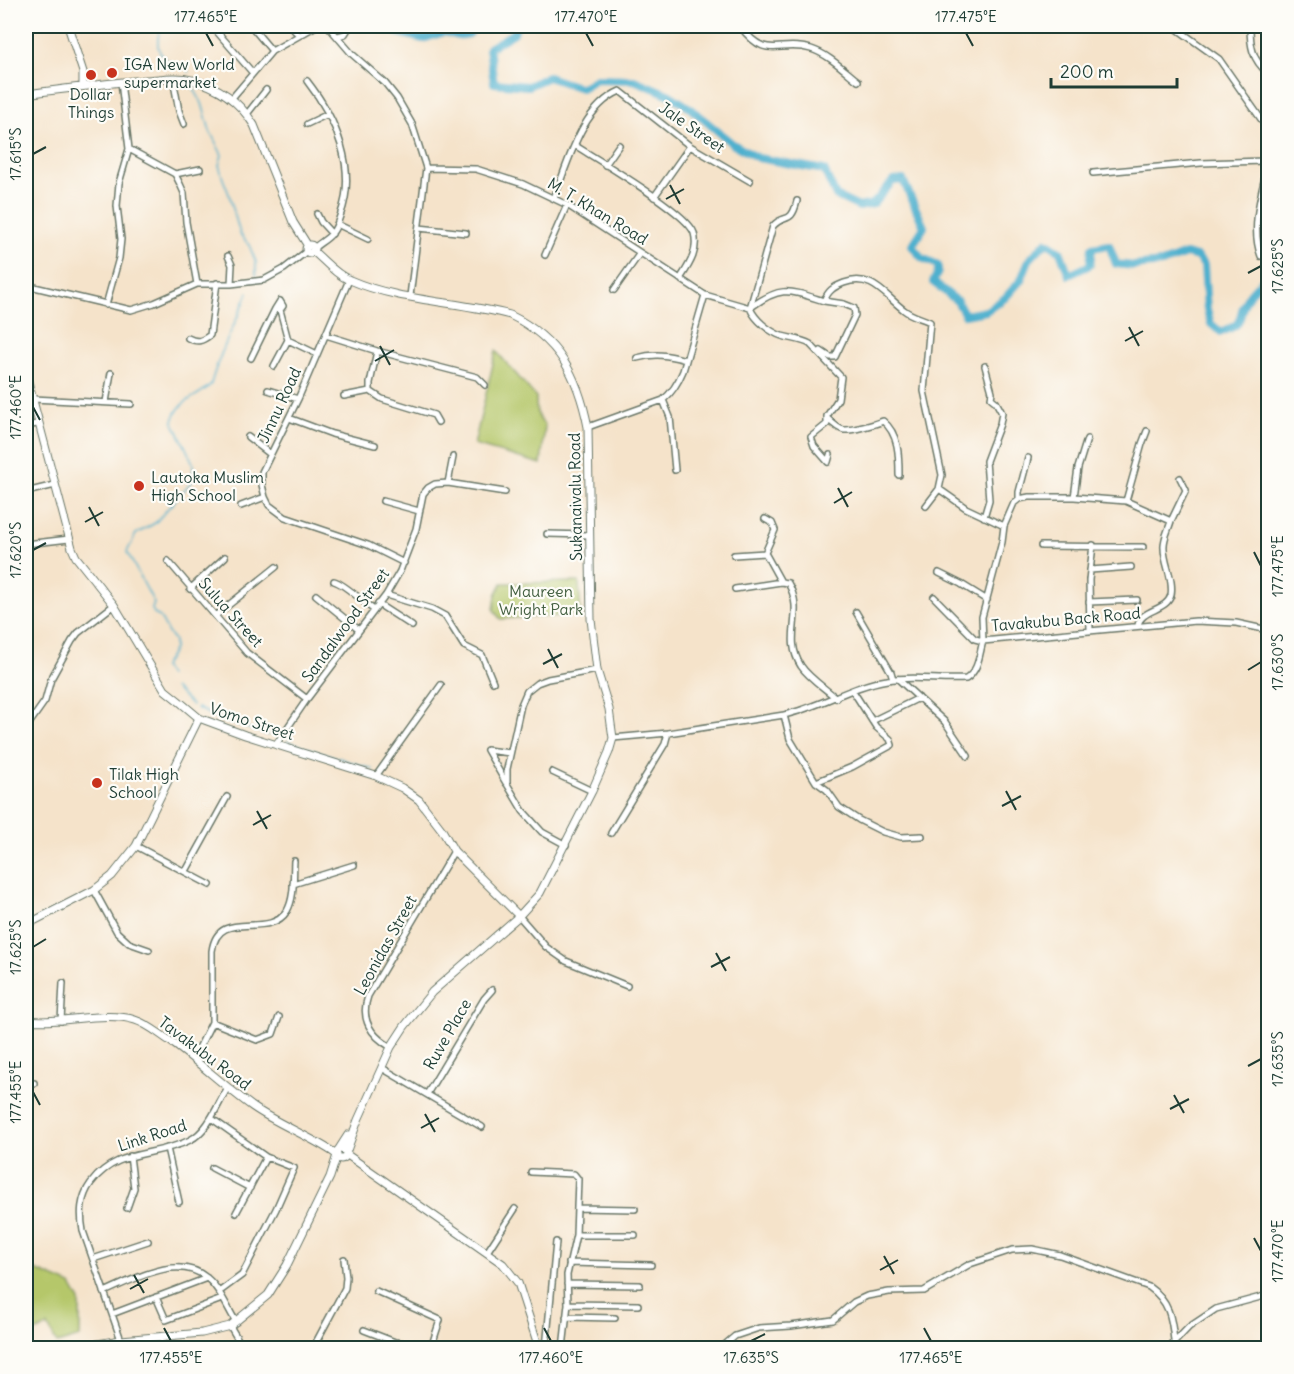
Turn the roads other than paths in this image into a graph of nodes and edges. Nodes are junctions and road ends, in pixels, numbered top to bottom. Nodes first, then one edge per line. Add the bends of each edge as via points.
1 (68, 26) edge
2 (212, 26) edge
3 (251, 26) edge
4 (291, 26) edge
5 (316, 26) edge
6 (328, 26) edge
7 (350, 26) edge
8 (740, 26) edge
9 (1173, 26) edge
10 (1250, 26) edge
11 (298, 35) junction
12 (338, 36) junction
13 (272, 51) junction
14 (252, 72) junction
15 (1268, 72) edge
16 (172, 78) junction
17 (307, 81) dead end
18 (858, 81) dead end
19 (122, 82) junction
20 (83, 86) junction
21 (266, 90) dead end
22 (26, 94) edge
23 (232, 98) junction
24 (247, 114) junction
25 (328, 114) junction
26 (184, 124) dead end
27 (307, 124) dead end
28 (1269, 129) edge
29 (619, 145) dead end
30 (576, 146) junction
31 (690, 146) junction
32 (129, 149) junction
33 (1269, 161) edge
34 (605, 165) junction
35 (426, 168) junction
36 (200, 169) dead end
37 (1093, 173) dead end
38 (175, 174) junction
39 (750, 181) dead end
40 (654, 197) junction
41 (554, 198) junction
42 (796, 201) dead end
43 (567, 205) junction
44 (317, 213) dead end
45 (337, 224) junction
46 (419, 228) junction
47 (465, 233) dead end
48 (332, 234) junction
49 (368, 239) dead end
50 (310, 249) junction
51 (640, 253) junction
52 (545, 255) dead end
53 (228, 256) dead end
54 (1261, 256) dead end
55 (680, 279) junction
56 (349, 280) junction
57 (217, 283) junction
58 (197, 284) junction
59 (231, 284) junction
60 (26, 285) edge
61 (614, 290) dead end
62 (705, 295) junction
63 (410, 296) junction
64 (824, 301) junction
65 (106, 305) junction
66 (748, 307) junction
67 (326, 335) junction
68 (188, 338) dead end
69 (288, 340) junction
70 (810, 344) junction
71 (377, 351) junction
72 (317, 354) junction
73 (251, 358) dead end
74 (637, 358) dead end
75 (686, 360) junction
76 (274, 366) dead end
77 (985, 366) dead end
78 (111, 373) dead end
79 (26, 374) edge
80 (485, 385) dead end
81 (268, 390) dead end
82 (370, 392) junction
83 (344, 396) dead end
84 (33, 399) junction
85 (298, 399) junction
86 (663, 400) junction
87 (106, 402) junction
88 (131, 404) dead end
89 (289, 418) junction
90 (828, 419) junction
91 (438, 422) dead end
92 (37, 424) junction
93 (26, 426) edge
94 (588, 427) junction
95 (1147, 431) dead end
96 (248, 437) dead end
97 (1087, 439) dead end
98 (375, 445) dead end
99 (270, 454) junction
100 (830, 455) dead end
101 (453, 457) dead end
102 (1028, 458) dead end
103 (675, 470) dead end
104 (899, 475) dead end
105 (1180, 478) dead end
106 (448, 483) junction
107 (55, 485) junction
108 (939, 489) junction
109 (26, 492) edge
110 (506, 492) dead end
111 (265, 497) junction
112 (1074, 497) junction
113 (1019, 499) junction
114 (383, 501) dead end
115 (1126, 501) junction
116 (241, 506) dead end
117 (926, 506) dead end
118 (420, 511) junction
119 (984, 517) junction
120 (765, 519) dead end
121 (1171, 521) junction
122 (1004, 526) junction
123 (547, 534) dead end
124 (588, 535) junction
125 (69, 539) junction
126 (26, 544) edge
127 (1093, 545) junction
128 (1041, 546) dead end
129 (1143, 547) dead end
130 (765, 552) junction
131 (734, 555) dead end
132 (225, 557) dead end
133 (168, 561) dead end
134 (404, 563) junction
135 (276, 567) dead end
136 (1131, 567) dead end
137 (1090, 570) junction
138 (939, 573) dead end
139 (334, 581) dead end
140 (781, 582) junction
141 (190, 589) junction
142 (735, 589) dead end
143 (316, 595) dead end
144 (386, 595) junction
145 (933, 597) dead end
146 (987, 600) junction
147 (1137, 600) dead end
148 (1089, 602) junction
149 (378, 604) junction
150 (114, 605) junction
151 (374, 610) junction
152 (856, 612) dead end
153 (215, 616) junction
154 (1138, 625) junction
155 (412, 626) dead end
156 (359, 630) junction
157 (1269, 630) edge
158 (1090, 631) junction
159 (983, 640) junction
160 (597, 670) junction
161 (895, 679) junction
162 (493, 682) dead end
163 (441, 685) dead end
164 (852, 691) junction
165 (836, 698) junction
166 (920, 698) junction
167 (307, 699) junction
168 (784, 715) junction
169 (199, 718) junction
170 (872, 721) junction
171 (26, 728) edge
172 (668, 733) junction
173 (613, 738) junction
174 (277, 743) junction
175 (510, 753) junction
176 (968, 756) dead end
177 (552, 772) dead end
178 (375, 776) junction
179 (816, 782) junction
180 (507, 784) junction
181 (592, 791) junction
182 (227, 797) dead end
183 (610, 833) dead end
184 (922, 836) dead end
185 (566, 845) junction
186 (136, 846) junction
187 (454, 851) junction
188 (294, 861) dead end
189 (354, 865) dead end
190 (186, 872) junction
191 (293, 884) junction
192 (210, 885) dead end
193 (94, 890) junction
194 (519, 916) junction
195 (26, 925) edge
196 (149, 950) dead end
197 (63, 982) dead end
198 (627, 986) dead end
199 (492, 990) dead end
200 (279, 1017) dead end
201 (26, 1020) edge
202 (61, 1021) junction
203 (212, 1022) junction
204 (391, 1047) junction
205 (194, 1058) junction
206 (382, 1068) junction
207 (26, 1083) edge
208 (34, 1083) dead end
209 (227, 1089) junction
210 (427, 1094) junction
211 (211, 1118) junction
212 (482, 1127) dead end
213 (166, 1148) junction
214 (341, 1154) junction
215 (130, 1156) junction
216 (266, 1157) junction
217 (212, 1168) dead end
218 (531, 1172) dead end
219 (250, 1188) junction
220 (179, 1202) dead end
221 (127, 1208) dead end
222 (577, 1208) junction
223 (515, 1209) dead end
224 (635, 1209) dead end
225 (236, 1213) dead end
226 (576, 1235) junction
227 (635, 1235) dead end
228 (148, 1241) dead end
229 (556, 1242) dead end
230 (487, 1252) junction
231 (93, 1259) junction
232 (344, 1259) dead end
233 (569, 1263) junction
234 (651, 1265) dead end
235 (207, 1278) junction
236 (567, 1284) junction
237 (640, 1286) dead end
238 (376, 1291) dead end
239 (104, 1292) junction
240 (219, 1292) junction
241 (1269, 1295) edge
242 (156, 1298) junction
243 (222, 1299) junction
244 (568, 1305) junction
245 (638, 1305) dead end
246 (112, 1314) junction
247 (566, 1317) junction
248 (615, 1318) dead end
249 (233, 1324) junction
250 (364, 1330) dead end
251 (121, 1340) junction
252 (143, 1340) junction
253 (1174, 1341) junction
254 (431, 1347) edge
255 (74, 1348) edge
256 (145, 1348) edge
257 (243, 1348) edge
258 (313, 1348) edge
259 (539, 1348) edge
260 (546, 1348) edge
261 (563, 1348) edge
262 (721, 1348) edge
263 (1168, 1348) edge

1 - 20 main road via 83,72
2 - 14 street
3 - 13 street
4 - 11 street
5 - 11 street
6 - 12 street
7 - 12 street
8 - 18 street via 767,48 803,47 818,51
9 - 28 street via 1219,59
10 - 15 street via 1253,54
11 - 13 street
12 - 35 street via 397,98 412,124
13 - 14 street
14 - 23 street
16 - 19 main road, Sukanaivalu Road
16 - 23 main road, Sukanaivalu Road via 191,79 222,90
16 - 26 street
17 - 25 street
19 - 20 main road, Sukanaivalu Road
19 - 32 street
20 - 22 main road, Sukanaivalu Road
21 - 24 street
23 - 24 main road, Sukanaivalu Road
24 - 50 main road, Sukanaivalu Road via 293,222
25 - 27 street
25 - 45 street via 340,140 348,176 344,207
29 - 34 street
30 - 31 street, Jale Street via 595,109 620,91
30 - 34 street
30 - 41 street
31 - 39 street, Jale Street
31 - 40 street
32 - 38 street
32 - 65 street via 119,183 119,258
33 - 37 street
33 - 54 street via 1258,210 1256,235
34 - 40 street
35 - 41 street, M. T. Khan Road via 476,169
35 - 46 street
36 - 38 street
38 - 58 street via 184,193
40 - 55 street via 689,223 694,234 695,251
41 - 43 street, M. T. Khan Road
42 - 66 street via 790,218 772,226
43 - 51 street, M. T. Khan Road
43 - 52 street
44 - 48 street
45 - 48 street
45 - 49 street
46 - 47 street
46 - 63 street
48 - 50 street
50 - 56 main road, Sukanaivalu Road
50 - 59 street via 264,280
51 - 55 street, M. T. Khan Road
51 - 61 street
53 - 59 street via 232,265
55 - 62 street, M. T. Khan Road
56 - 63 main road, Sukanaivalu Road
56 - 67 street, Jinnu Road
57 - 58 street
57 - 59 street
57 - 68 street via 210,334 202,341
58 - 65 street via 140,309
60 - 65 street
62 - 66 street, M. T. Khan Road
62 - 75 street
63 - 94 main road, Sukanaivalu Road via 499,312 534,329 548,340 574,378
64 - 66 street via 787,290
64 - 70 street via 850,306 855,315 835,357
64 - 108 street via 828,291 857,279 871,283 906,312 930,322 924,391 942,475
66 - 70 street via 778,334
67 - 71 street
67 - 72 street, Jinnu Road
69 - 72 street
69 - 73 street via 278,310
69 - 76 street
70 - 90 street via 841,376 838,399
71 - 80 street via 477,377
71 - 82 street
72 - 85 street, Jinnu Road
74 - 75 street via 660,354
75 - 86 street via 678,383
77 - 119 street via 993,392 991,398 1002,413 986,461 989,500
78 - 87 street
79 - 84 main road, Vomo Street
81 - 85 street
82 - 83 street
82 - 91 street via 434,415
84 - 87 street
84 - 92 main road, Vomo Street
85 - 89 street, Jinnu Road
86 - 94 street
86 - 103 street via 670,417
87 - 88 street
89 - 98 street
89 - 99 street, Jinnu Road
90 - 100 street via 811,441 828,462
90 - 104 street via 844,430 883,421 896,441
92 - 93 street
92 - 107 main road, Vomo Street
94 - 124 main road, Sukanaivalu Road
95 - 115 street
96 - 99 street
97 - 112 street
99 - 111 street, Jinnu Road via 262,472
101 - 106 street
102 - 113 street
105 - 121 street via 1186,491
106 - 110 street
106 - 118 street, Sandalwood Street via 428,488
107 - 109 street
107 - 125 main road, Vomo Street
108 - 117 street
108 - 119 street
111 - 116 street
111 - 134 street via 285,517 368,545
112 - 113 street
112 - 115 street
113 - 122 street
114 - 118 street
115 - 121 street
118 - 134 street, Sandalwood Street
119 - 122 street
120 - 130 street via 776,531
121 - 154 street via 1164,545 1171,594 1139,619
122 - 146 street
123 - 124 street
124 - 160 main road, Sukanaivalu Road
125 - 126 street
125 - 150 main road, Vomo Street via 76,557
127 - 128 street
127 - 129 street
127 - 137 street
130 - 131 street
130 - 140 street
132 - 141 street
133 - 141 street, Sulua Street
134 - 144 street, Sandalwood Street
135 - 153 street
136 - 137 street
137 - 148 street
138 - 146 street
139 - 151 street
140 - 142 street
140 - 165 street via 788,583 796,601 792,635 797,659 802,669
141 - 153 street, Sulua Street
143 - 156 street
144 - 149 street, Sandalwood Street
144 - 162 street via 445,616 464,646 482,655
145 - 159 street via 975,639
146 - 159 street via 982,617
147 - 148 street
148 - 158 street
149 - 151 street, Sandalwood Street
149 - 155 street
150 - 169 main road, Vomo Street via 165,690
150 - 171 street via 72,641 51,679 45,701
151 - 156 street, Sandalwood Street
152 - 161 street
153 - 167 street, Sulua Street via 247,653
154 - 157 street, Tavakubu Back Road via 1212,621
154 - 158 street, Tavakubu Back Road
156 - 167 street, Sandalwood Street
158 - 159 street, Tavakubu Back Road
159 - 161 street, Tavakubu Back Road via 973,674 966,679
160 - 173 main road, Sukanaivalu Road
160 - 175 street via 548,679 527,691
161 - 164 street, Tavakubu Back Road
161 - 166 street
163 - 178 street
164 - 165 street, Tavakubu Back Road
164 - 170 street
165 - 168 street, Tavakubu Back Road
166 - 170 street
166 - 176 street via 945,722
167 - 174 street, Sandalwood Street
168 - 172 street, Tavakubu Back Road
168 - 179 street via 790,740
169 - 174 main road, Vomo Street
169 - 186 main road
170 - 179 street via 891,739 892,745
172 - 173 street, Tavakubu Back Road
172 - 183 street
173 - 181 main road, Sukanaivalu Road
174 - 178 main road, Vomo Street
175 - 180 street
175 - 180 street via 487,750
177 - 181 street
178 - 187 main road, Vomo Street via 419,800
179 - 184 street via 839,807 859,820 901,837
180 - 185 street via 532,823
181 - 185 main road, Sukanaivalu Road
182 - 190 street
185 - 194 main road, Sukanaivalu Road via 546,884
186 - 190 street
186 - 193 main road via 112,876
187 - 194 main road, Vomo Street
187 - 204 street, Leonidas Street via 365,1004 366,1022 375,1036
188 - 191 street
189 - 191 street
190 - 192 street
191 - 203 street via 290,903 281,917 263,925 229,927 215,938
193 - 195 main road
193 - 196 street via 117,932 129,943
194 - 198 street via 546,947 566,961
194 - 204 main road, Sukanaivalu Road via 432,992
197 - 202 street
199 - 210 street, Ruve Place
200 - 203 street via 273,1034 257,1040
201 - 202 main road, Tavakubu Road
202 - 205 main road, Tavakubu Road via 120,1017 136,1020
203 - 205 street
204 - 206 main road, Sukanaivalu Road
205 - 209 main road, Tavakubu Road
206 - 210 street
206 - 214 main road, Sukanaivalu Road
207 - 208 street
209 - 211 street, Link Road
209 - 214 main road, Tavakubu Road via 269,1118
210 - 212 street
211 - 213 street, Link Road via 190,1140
211 - 216 street
213 - 215 street, Link Road
213 - 220 street
214 - 230 main road, Tavakubu Road
214 - 249 main road, Sukanaivalu Road via 280,1275 267,1295
215 - 221 street via 134,1188
215 - 231 street, Link Road via 99,1173 83,1200 80,1214
216 - 219 street
216 - 240 street via 294,1168 242,1275
217 - 219 street
218 - 222 street via 576,1175
219 - 225 street
222 - 224 street
222 - 226 street
223 - 230 street
226 - 227 street
226 - 233 street
228 - 231 street
229 - 260 street
230 - 259 main road, Tavakubu Road via 519,1283
231 - 239 street, Link Road
232 - 258 street via 345,1288
233 - 234 street
233 - 236 street
235 - 239 street via 188,1269 171,1268
235 - 240 street
235 - 242 street
236 - 237 street
236 - 244 street
238 - 254 street via 440,1320
239 - 246 street, Link Road
240 - 243 street
241 - 253 street via 1216,1309
242 - 243 street via 165,1320
242 - 246 street
243 - 249 street
244 - 245 street
244 - 247 street
246 - 251 street, Link Road
247 - 248 street
247 - 261 street
249 - 252 main road, Sukanaivalu Road via 202,1333
249 - 257 street
250 - 254 street via 395,1342
251 - 252 main road, Sukanaivalu Road
251 - 255 main road, Sukanaivalu Road
252 - 256 street
253 - 262 street via 1173,1321 1159,1293 1060,1256 1026,1248 970,1264 924,1290 867,1296 833,1320 759,1328 735,1336
253 - 263 street

